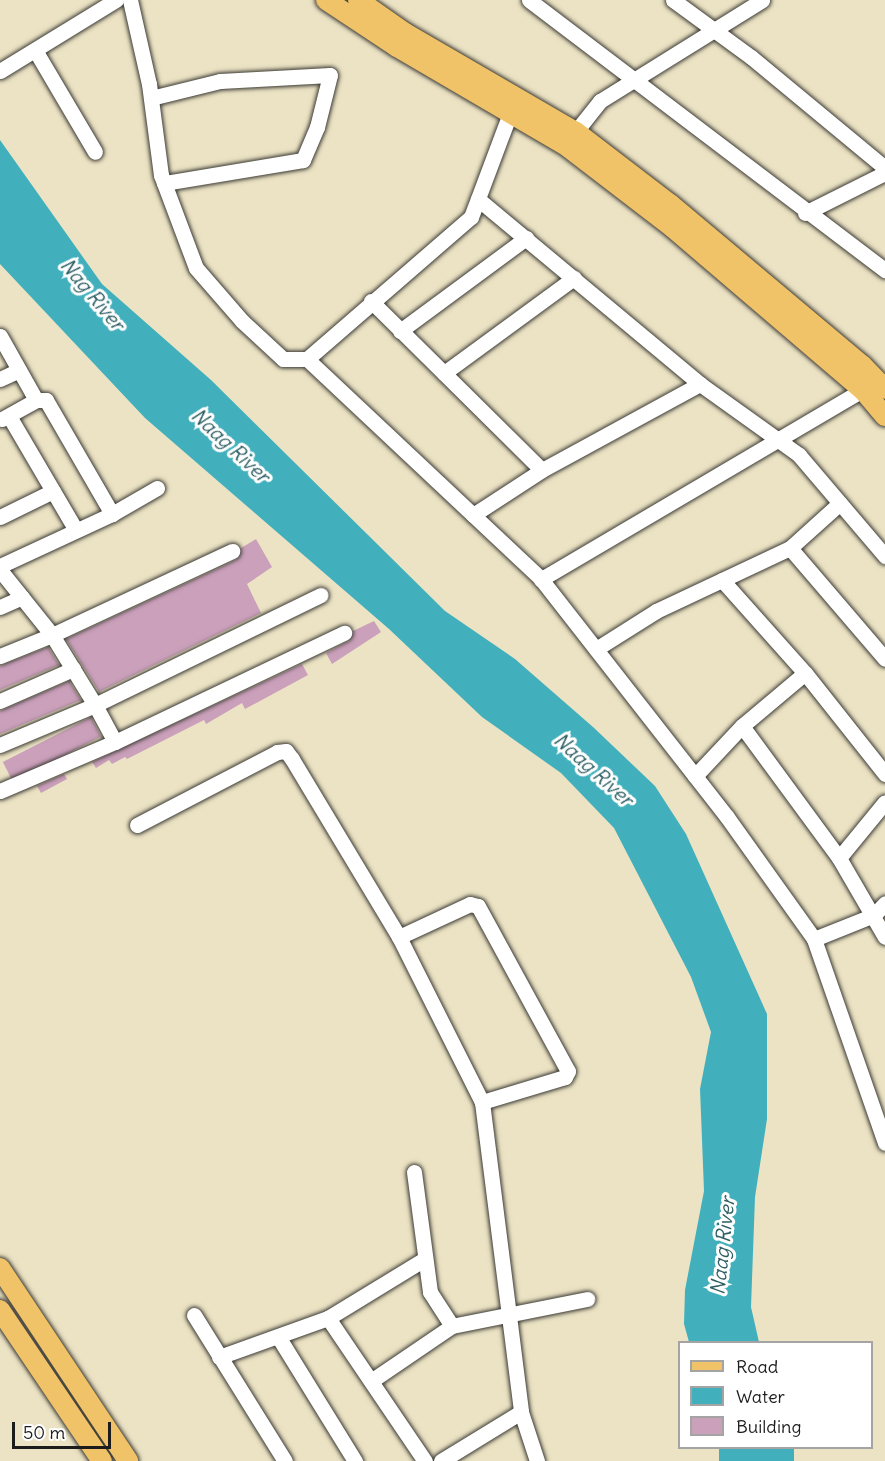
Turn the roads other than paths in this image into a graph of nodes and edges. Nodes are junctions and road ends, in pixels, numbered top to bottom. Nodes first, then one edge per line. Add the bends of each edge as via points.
1 (116, 0) edge
2 (130, 0) edge
3 (326, 0) edge
4 (358, 0) edge
5 (529, 0) edge
6 (673, 0) edge
7 (762, 0) edge
8 (714, 30) junction
9 (35, 50) junction
10 (0, 70) edge
11 (634, 81) junction
12 (151, 98) junction
13 (510, 113) junction
14 (570, 138) junction
15 (95, 152) dead end
16 (885, 168) edge
17 (885, 173) edge
18 (164, 183) junction
19 (478, 198) junction
20 (805, 213) junction
21 (526, 238) junction
22 (885, 270) edge
23 (574, 278) junction
24 (371, 301) junction
25 (400, 331) junction
26 (0, 336) edge
27 (307, 359) junction
28 (19, 370) junction
29 (444, 373) junction
30 (0, 379) edge
31 (700, 384) junction
32 (878, 384) edge
33 (36, 400) junction
34 (885, 416) edge
35 (4, 418) edge
36 (776, 442) junction
37 (542, 470) junction
38 (157, 488) dead end
39 (53, 490) junction
40 (840, 503) junction
41 (112, 514) junction
42 (473, 515) junction
43 (0, 517) edge
44 (76, 530) junction
45 (790, 548) junction
46 (232, 551) dead end
47 (885, 556) edge
48 (0, 568) edge
49 (541, 579) junction
50 (722, 580) junction
51 (321, 595) dead end
52 (22, 597) junction
53 (0, 608) edge
54 (344, 633) dead end
55 (52, 634) junction
56 (596, 649) junction
57 (0, 656) edge
58 (885, 659) edge
59 (73, 669) junction
60 (805, 673) junction
61 (0, 701) edge
62 (95, 705) junction
63 (742, 726) junction
64 (115, 742) junction
65 (0, 745) edge
66 (885, 774) edge
67 (695, 776) junction
68 (0, 792) edge
69 (885, 802) edge
70 (137, 825) dead end
71 (839, 858) junction
72 (885, 903) edge
73 (874, 915) junction
74 (399, 937) junction
75 (885, 937) edge
76 (814, 939) junction
77 (482, 1102) junction
78 (880, 1110) edge
79 (885, 1143) edge
80 (414, 1172) dead end
81 (423, 1260) junction
82 (0, 1268) edge
83 (586, 1299) dead end
84 (0, 1310) edge
85 (511, 1312) junction
86 (194, 1315) dead end
87 (328, 1318) junction
88 (452, 1326) junction
89 (279, 1338) junction
90 (219, 1357) junction
91 (371, 1381) junction
92 (520, 1412) junction
93 (102, 1461) edge
94 (128, 1461) edge
95 (285, 1461) edge
96 (355, 1461) edge
97 (425, 1461) edge
98 (441, 1461) edge
99 (537, 1461) edge

1 - 9 street
2 - 12 street
3 - 13 main road
4 - 14 main road
5 - 11 street
6 - 8 street
7 - 8 street
8 - 11 street
8 - 16 street
9 - 10 street
9 - 15 street
11 - 14 street via 600,101
11 - 20 street
12 - 18 street
12 - 18 street via 220,81 330,75 317,127 303,160
13 - 14 main road
13 - 19 street
14 - 32 main road via 670,204
17 - 20 street
18 - 27 street via 196,268 242,321 283,359
19 - 21 street
19 - 24 street via 471,217
20 - 22 street
21 - 23 street
21 - 25 street
23 - 29 street
23 - 31 street
24 - 25 street
24 - 27 street
25 - 29 street
26 - 28 street
27 - 42 street
28 - 30 street
28 - 33 street
29 - 37 street
31 - 36 street
31 - 37 street
32 - 34 main road
32 - 36 street
33 - 35 street
33 - 41 street via 46,400
35 - 39 street
36 - 40 street via 799,455
36 - 49 street
37 - 42 street
38 - 41 street
39 - 43 street
39 - 44 street
40 - 45 street
40 - 47 street
41 - 44 street
42 - 49 street
44 - 48 street
45 - 50 street
45 - 58 street
46 - 55 street
48 - 52 street
49 - 56 street
50 - 56 street via 656,610
50 - 60 street
51 - 62 street
52 - 53 street
52 - 55 street
54 - 64 street
55 - 57 street
55 - 59 street
56 - 67 street
59 - 61 street
59 - 62 street
60 - 63 street
60 - 66 street
62 - 64 street
62 - 65 street
63 - 67 street
63 - 71 street
64 - 68 street
67 - 76 street
69 - 71 street
70 - 74 street via 286,751
71 - 73 street
72 - 73 street
73 - 75 street
73 - 76 street
74 - 77 street
74 - 77 street via 470,904 478,906 568,1071 565,1077
76 - 78 street
77 - 85 street
78 - 79 street
80 - 81 street
81 - 87 street
81 - 88 street via 430,1292
82 - 94 main road
83 - 85 street
84 - 93 main road
85 - 88 street
85 - 92 street
86 - 90 street
87 - 89 street
87 - 91 street
88 - 91 street
89 - 90 street
89 - 96 street
90 - 95 street
91 - 97 street
92 - 98 street
92 - 99 street

